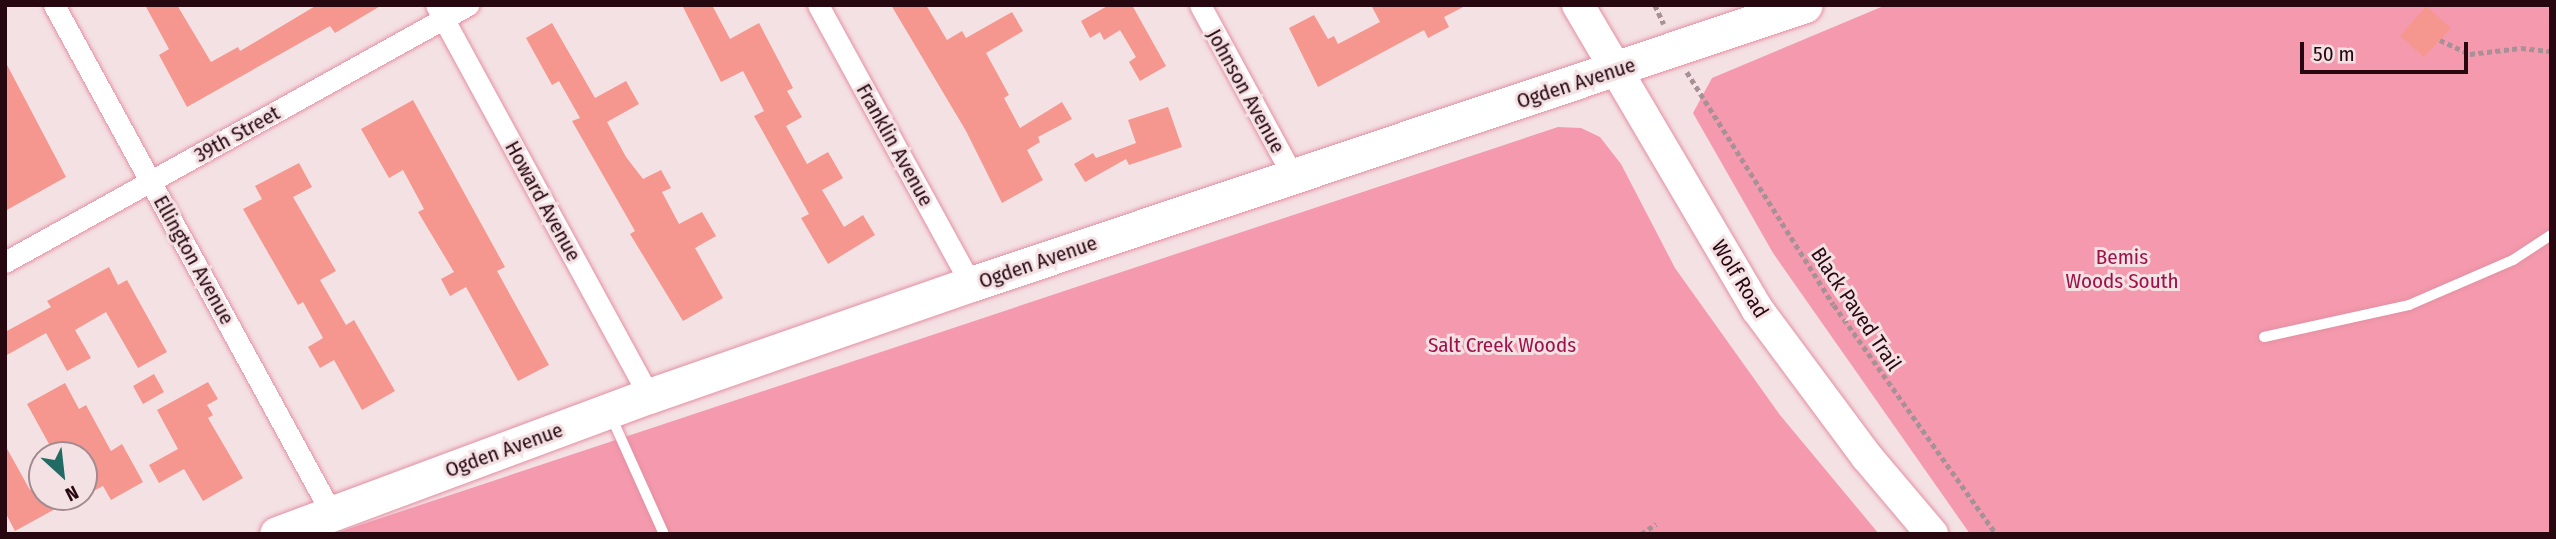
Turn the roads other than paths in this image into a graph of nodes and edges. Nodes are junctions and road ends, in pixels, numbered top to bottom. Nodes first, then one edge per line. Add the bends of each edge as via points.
1 (54, 5) edge
2 (468, 5) edge
3 (818, 5) edge
4 (1200, 5) edge
5 (1578, 5) edge
6 (1805, 5) edge
7 (440, 12) edge
8 (1613, 70) junction
9 (1293, 176) junction
10 (151, 182) junction
11 (2551, 235) edge
12 (5, 262) edge
13 (971, 284) junction
14 (2264, 337) dead end
15 (649, 396) junction
16 (609, 411) junction
17 (332, 514) junction
18 (277, 534) edge
19 (664, 534) edge
20 (1932, 534) edge

1 - 10 street, Ellington Avenue
2 - 7 street, 39th Street
3 - 13 street, Franklin Avenue
4 - 9 street, Johnson Avenue
5 - 8 main road, Wolf Road
6 - 8 main road, Ogden Avenue
7 - 10 street, 39th Street
7 - 15 street, Howard Avenue
8 - 9 main road, Ogden Avenue
8 - 20 main road, Wolf Road via 1757,309 1867,457
9 - 13 main road, Ogden Avenue
10 - 12 street, 39th Street
10 - 17 street, Ellington Avenue
11 - 14 lane via 2492,270 2409,305
13 - 15 main road, Ogden Avenue
15 - 16 main road, Ogden Avenue
16 - 17 main road, Ogden Avenue
16 - 19 lane
17 - 18 main road, Ogden Avenue

